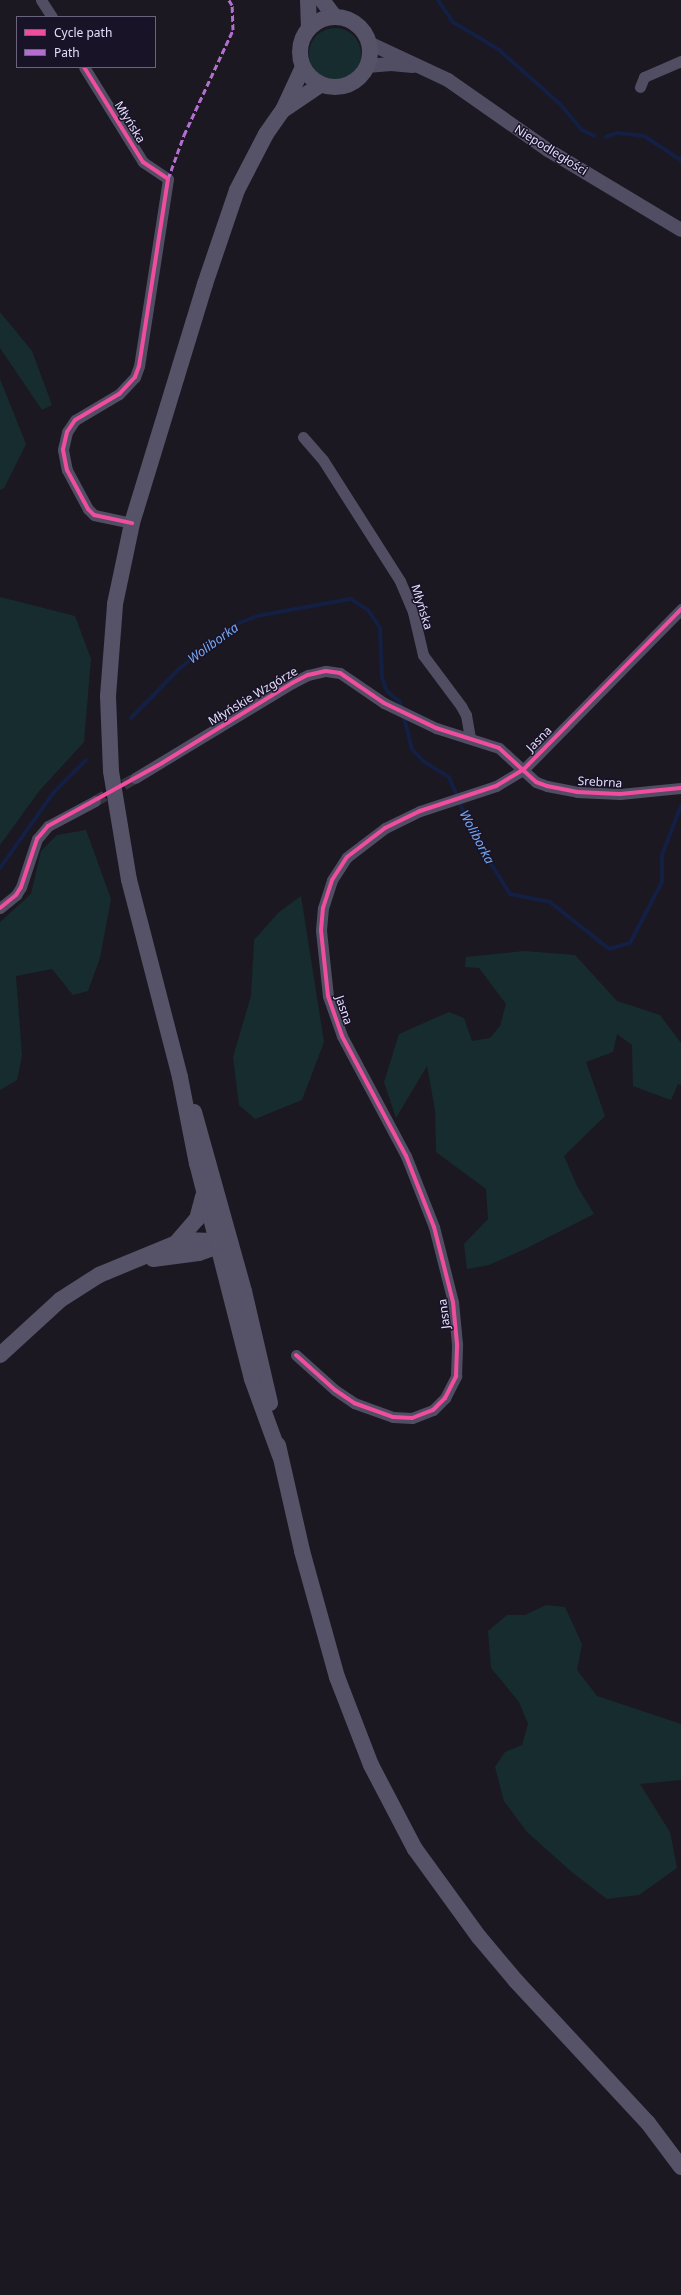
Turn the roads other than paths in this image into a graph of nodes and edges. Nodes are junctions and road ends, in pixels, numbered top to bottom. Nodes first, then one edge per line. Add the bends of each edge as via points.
1 (41, 0) edge
2 (308, 0) edge
3 (322, 0) edge
4 (51, 16) edge
5 (335, 17) junction
6 (309, 27) junction
7 (369, 43) junction
8 (681, 60) edge
9 (367, 66) junction
10 (302, 67) junction
11 (423, 67) junction
12 (85, 68) edge
13 (320, 85) junction
14 (640, 87) dead end
15 (283, 110) junction
16 (681, 230) edge
17 (303, 437) dead end
18 (132, 524) junction
19 (681, 609) edge
20 (470, 738) junction
21 (523, 770) junction
22 (135, 778) tunnel mouth
23 (681, 788) edge
24 (95, 801) tunnel mouth
25 (0, 908) edge
26 (180, 1077) junction
27 (204, 1192) junction
28 (224, 1218) junction
29 (176, 1243) junction
30 (217, 1244) junction
31 (199, 1253) junction
32 (129, 1262) junction
33 (229, 1263) junction
34 (0, 1355) edge
35 (296, 1355) dead end
36 (681, 2167) edge

1 - 4 street
2 - 6 main road
3 - 5 main road
5 - 6 main road via 317,21
5 - 7 main road via 348,20 360,27
6 - 10 main road via 300,46
7 - 9 main road
7 - 11 street, Niepodległości
8 - 14 street via 644,77
9 - 11 street, Niepodległości via 391,64
9 - 13 main road via 357,79 342,87
10 - 13 main road via 310,78
10 - 15 main road
11 - 16 street, Niepodległości via 468,93 548,150
12 - 18 street, Młyńska via 143,162 168,179 139,366 135,377 119,394 75,420 67,432 64,445 68,470 88,509 94,514
13 - 15 main road
15 - 18 main road via 266,134 237,190 205,284
17 - 20 street, Młyńska via 323,460 400,581 412,612 423,655 461,706 466,715
18 - 26 main road via 115,604 108,696 111,771 128,880
19 - 21 street, Jasna
20 - 21 street via 499,748
20 - 22 street, Młyńskie Wzgórze via 452,735 393,708 340,673 317,672 286,687
21 - 23 street, Srebrna via 536,782 577,792 620,794
21 - 35 street, Jasna via 496,786 405,817 385,828 347,857 332,880 323,908 321,930 328,996 351,1053 406,1156 434,1227 453,1302 457,1344 456,1376 445,1398 433,1410 412,1418 393,1417 354,1403 335,1390
24 - 25 street via 48,826 37,840 21,887 16,895
26 - 27 main road via 187,1122
26 - 28 main road via 197,1121
27 - 29 main road via 197,1219
27 - 30 main road
28 - 30 main road
28 - 33 main road
29 - 30 main road via 203,1239
29 - 32 main road
30 - 31 main road
30 - 33 main road
31 - 32 main road
31 - 33 main road via 209,1254
32 - 34 main road via 74,1289
33 - 36 main road via 252,1379 280,1456 317,1609 337,1677 372,1765 414,1849 484,1943 648,2123

